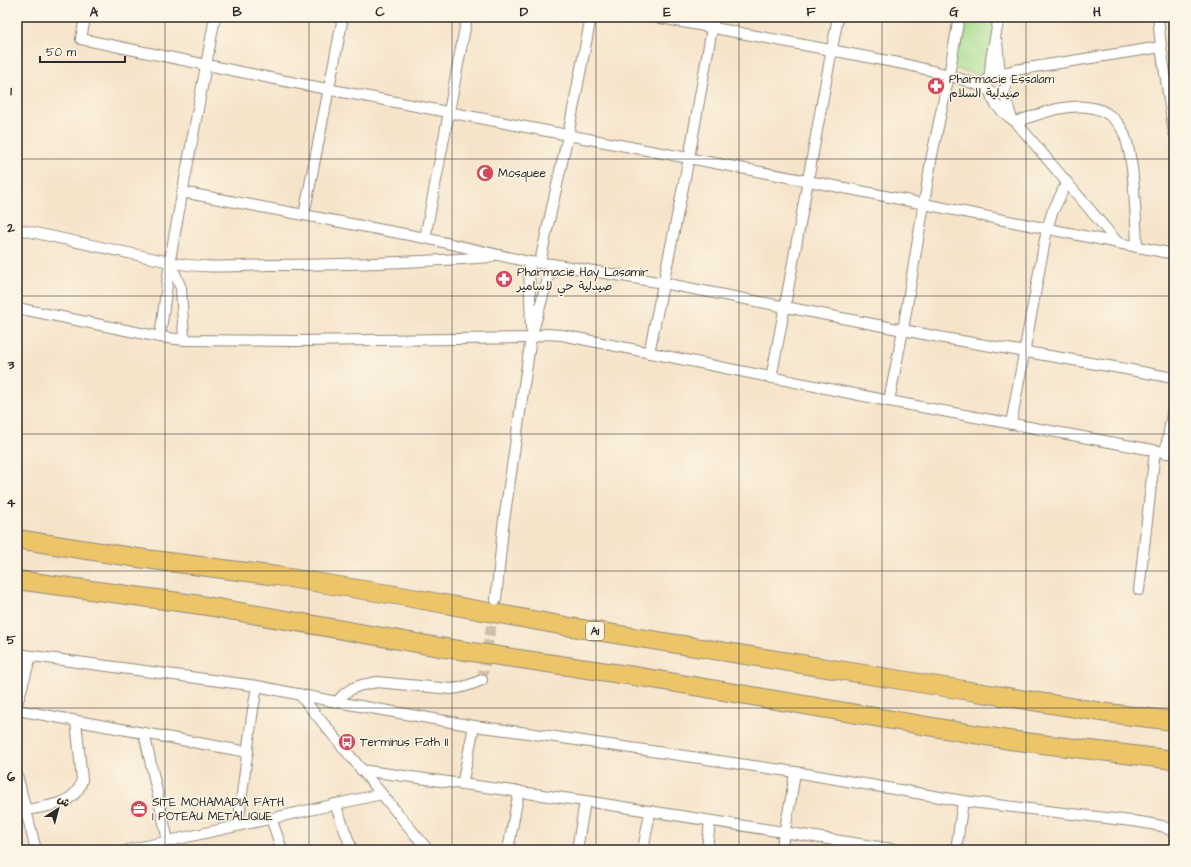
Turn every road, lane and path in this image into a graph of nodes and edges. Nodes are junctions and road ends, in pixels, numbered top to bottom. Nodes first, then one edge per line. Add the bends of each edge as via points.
1 (85, 17) edge
2 (215, 17) edge
3 (343, 17) edge
4 (467, 17) edge
5 (591, 17) edge
6 (656, 17) edge
7 (714, 17) edge
8 (838, 17) edge
9 (959, 17) edge
10 (999, 17) edge
11 (1158, 17) edge
12 (712, 28) junction
13 (1161, 47) junction
14 (832, 50) junction
15 (206, 65) junction
16 (949, 75) junction
17 (993, 81) junction
18 (329, 89) junction
19 (1003, 91) junction
20 (449, 112) junction
21 (1014, 121) junction
22 (1174, 133) edge
23 (568, 135) junction
24 (689, 158) junction
25 (807, 181) junction
26 (1067, 182) junction
27 (182, 192) junction
28 (924, 204) junction
29 (304, 215) junction
30 (17, 229) edge
31 (1047, 229) junction
32 (426, 238) junction
33 (1118, 244) junction
34 (1137, 247) junction
35 (1174, 254) edge
36 (502, 256) junction
37 (170, 262) junction
38 (529, 262) junction
39 (540, 262) junction
40 (552, 264) junction
41 (663, 283) junction
42 (17, 308) edge
43 (785, 308) junction
44 (902, 330) junction
45 (160, 337) junction
46 (532, 338) junction
47 (184, 340) junction
48 (1024, 352) junction
49 (649, 353) junction
50 (771, 378) junction
51 (1174, 378) edge
52 (889, 401) junction
53 (1174, 404) edge
54 (1011, 424) junction
55 (1165, 453) edge
56 (17, 539) edge
57 (17, 580) edge
58 (1139, 590) dead end
59 (496, 600) tunnel mouth
60 (17, 654) edge
61 (31, 656) junction
62 (482, 680) dead end
63 (257, 686) junction
64 (299, 694) junction
65 (337, 702) junction
66 (17, 704) edge
67 (17, 710) edge
68 (76, 721) junction
69 (1174, 721) edge
70 (474, 726) junction
71 (144, 733) junction
72 (248, 752) junction
73 (1174, 760) edge
74 (361, 770) junction
75 (795, 772) junction
76 (17, 775) edge
77 (462, 785) junction
78 (519, 791) junction
79 (382, 794) junction
80 (585, 801) junction
81 (963, 801) junction
82 (335, 804) junction
83 (26, 810) junction
84 (650, 812) junction
85 (271, 818) junction
86 (710, 821) junction
87 (238, 826) junction
88 (785, 831) junction
89 (1174, 832) edge
90 (168, 841) junction
91 (850, 846) edge
92 (155, 847) edge
93 (36, 850) edge
94 (128, 850) edge
95 (282, 850) edge
96 (352, 850) edge
97 (428, 850) edge
98 (508, 850) edge
99 (578, 850) edge
100 (643, 850) edge
101 (707, 850) edge
102 (781, 850) edge
103 (898, 850) edge
104 (956, 850) edge

1 - 15 street via 81,39
2 - 15 street
3 - 18 street
4 - 20 street
5 - 23 street
6 - 12 street
7 - 12 street
8 - 14 street
9 - 16 street
10 - 17 street
11 - 13 street
12 - 14 street
12 - 24 street
13 - 17 street via 1014,70
13 - 22 street
14 - 16 street
14 - 25 street
15 - 18 street
15 - 27 street
16 - 17 street via 961,79
16 - 28 street
17 - 19 street via 998,94
17 - 19 street via 1005,78 1006,85
17 - 21 street via 995,105
18 - 20 street
18 - 29 street
19 - 21 street
20 - 23 street
20 - 32 street
21 - 26 street
21 - 34 street via 1053,110 1083,107 1101,110 1115,120 1126,140 1130,156
23 - 24 street
23 - 39 street
24 - 25 street
24 - 41 street
25 - 28 street
25 - 43 street
26 - 31 street
26 - 33 street
27 - 29 street
27 - 37 street
28 - 31 street
28 - 44 street
29 - 32 street
30 - 37 street
31 - 33 street
31 - 48 street
32 - 36 street
33 - 34 street
34 - 35 street
36 - 37 street via 410,262 293,265 195,266
36 - 38 street
37 - 45 street
37 - 47 street via 181,288
38 - 39 street
38 - 46 street
39 - 40 street
40 - 41 street
40 - 46 street
41 - 43 street
41 - 49 street
42 - 45 street
43 - 44 street
43 - 50 street
44 - 48 street
44 - 52 street
45 - 47 street
46 - 47 street
46 - 49 street via 546,334 562,335
46 - 59 street via 503,527
48 - 51 street
48 - 54 street
49 - 50 street
50 - 52 street
52 - 54 street
53 - 55 street
54 - 55 street
55 - 58 street
56 - 69 highway, A1 via 401,596 572,627 924,684
57 - 73 highway via 202,605 439,647 641,677 1009,740
60 - 61 street
61 - 63 street
61 - 66 street
62 - 65 street via 470,686 451,689 377,682 353,688
63 - 64 street
63 - 72 street
64 - 65 street
64 - 74 street
65 - 70 street
67 - 68 street
68 - 71 street
68 - 83 street via 82,780 80,787 70,799
70 - 75 street
70 - 77 street
71 - 72 street
71 - 90 street
72 - 87 street
74 - 77 street
74 - 79 street
75 - 81 street
75 - 88 street
76 - 83 street
77 - 78 street
78 - 80 street
78 - 98 street
79 - 82 street
79 - 97 street
80 - 84 street
80 - 99 street
81 - 89 street via 1140,822 1162,826
81 - 104 street
82 - 85 street
82 - 96 street
83 - 93 street
84 - 86 street
84 - 100 street
85 - 87 street
85 - 95 street
86 - 88 street
86 - 101 street
87 - 90 street
88 - 91 street
88 - 102 street
90 - 92 street
91 - 103 street
92 - 94 street

